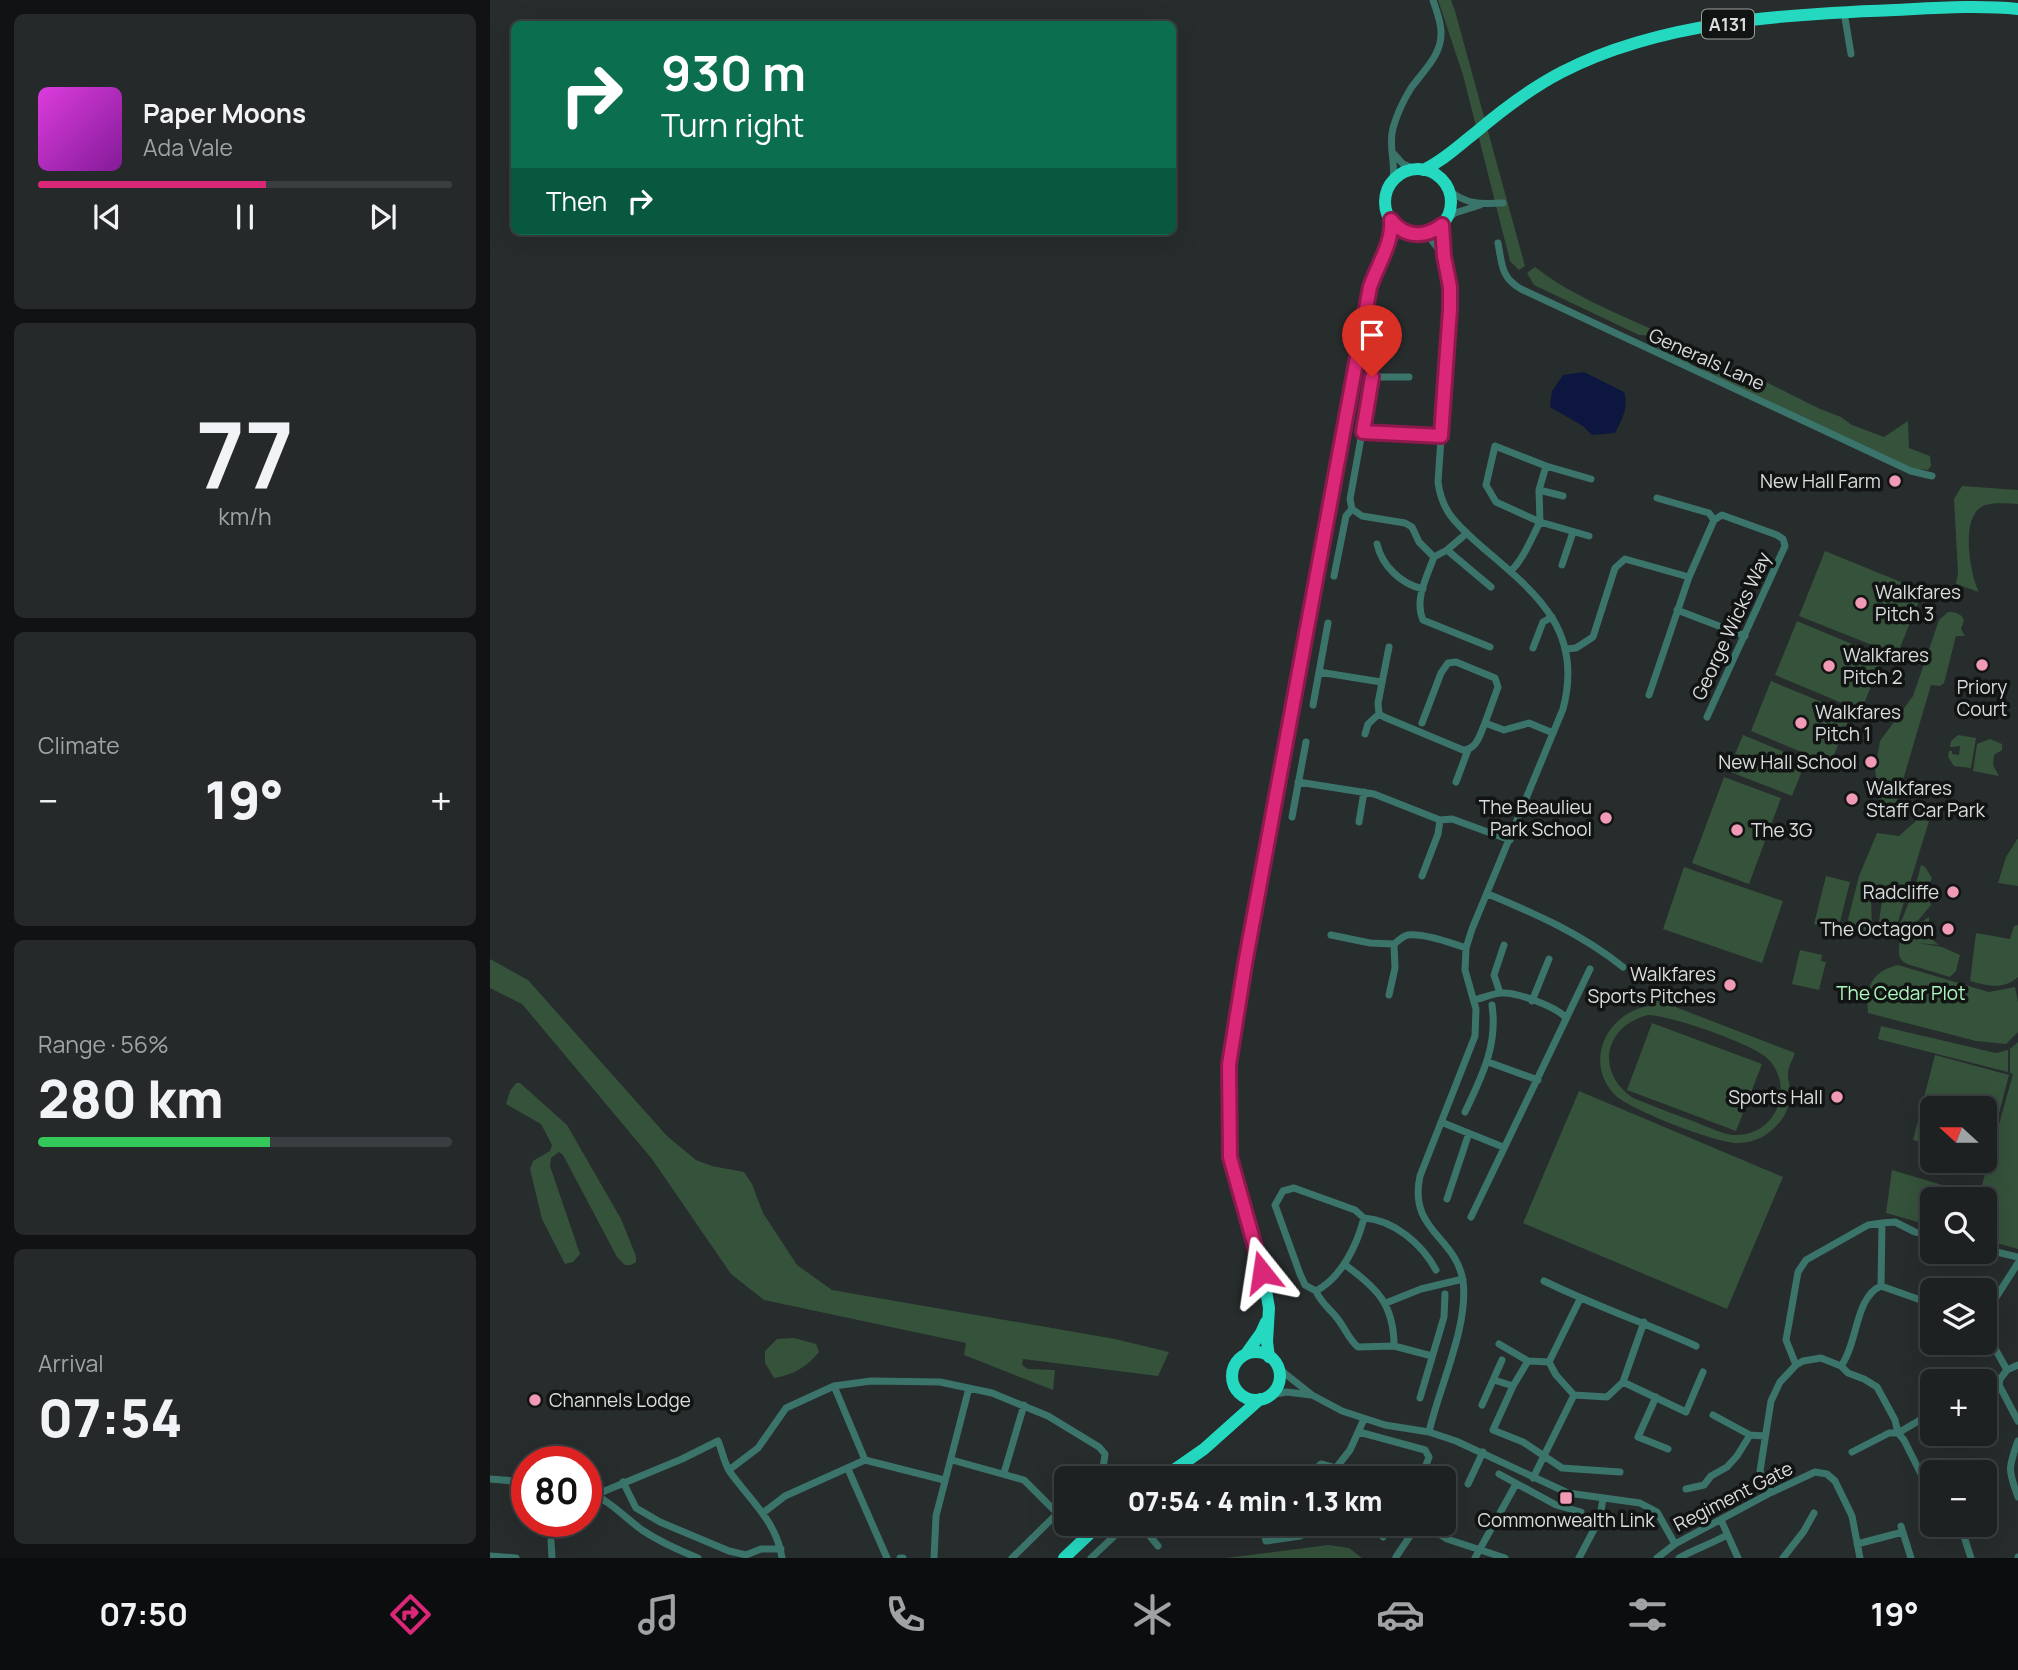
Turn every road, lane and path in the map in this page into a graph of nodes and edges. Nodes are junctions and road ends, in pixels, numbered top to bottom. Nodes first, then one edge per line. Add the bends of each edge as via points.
1 (1433, 0) edge
2 (2018, 9) edge
3 (1844, 12) junction
4 (1851, 54) dead end
5 (1466, 140) junction
6 (1391, 150) junction
7 (1420, 170) junction
8 (1393, 182) junction
9 (1447, 187) junction
10 (1503, 203) dead end
11 (1480, 204) junction
12 (1391, 220) junction
13 (1444, 222) junction
14 (1417, 235) junction
15 (1498, 243) dead end
16 (1444, 256) junction
17 (1376, 270) junction
18 (1409, 377) dead end
19 (1363, 432) junction
20 (1441, 436) junction
21 (1546, 466) junction
22 (1932, 476) dead end
23 (1591, 479) dead end
24 (1539, 490) junction
25 (1563, 496) dead end
26 (1657, 498) dead end
27 (1352, 509) junction
28 (1714, 520) junction
29 (1540, 522) junction
30 (1573, 531) junction
31 (1467, 533) junction
32 (1589, 536) dead end
33 (1377, 544) dead end
34 (1447, 551) junction
35 (1434, 557) junction
36 (1562, 565) dead end
37 (1511, 571) junction
38 (1334, 576) dead end
39 (1689, 578) junction
40 (1491, 587) dead end
41 (1423, 589) junction
42 (1677, 610) junction
43 (1552, 617) junction
44 (1328, 623) dead end
45 (1745, 636) junction
46 (1389, 647) dead end
47 (1490, 647) dead end
48 (1533, 648) dead end
49 (1567, 649) junction
50 (1319, 672) junction
51 (1381, 682) junction
52 (1649, 695) dead end
53 (1314, 705) dead end
54 (1379, 714) junction
55 (1707, 717) dead end
56 (1422, 723) dead end
57 (1485, 723) junction
58 (1553, 733) junction
59 (1365, 734) dead end
60 (1306, 742) dead end
61 (1468, 750) junction
62 (1298, 782) junction
63 (1455, 782) dead end
64 (1364, 792) junction
65 (1292, 817) dead end
66 (1440, 820) junction
67 (1359, 822) dead end
68 (1510, 840) junction
69 (1422, 876) dead end
70 (1488, 894) junction
71 (1331, 935) dead end
72 (1394, 944) junction
73 (1504, 945) dead end
74 (1466, 948) junction
75 (1549, 959) dead end
76 (1623, 967) dead end
77 (1590, 969) dead end
78 (1500, 993) junction
79 (1389, 995) dead end
80 (1474, 1000) junction
81 (1532, 1001) junction
82 (1492, 1005) dead end
83 (1566, 1018) junction
84 (1488, 1062) junction
85 (1538, 1080) junction
86 (1465, 1112) dead end
87 (1441, 1122) junction
88 (1469, 1133) junction
89 (1503, 1147) junction
90 (1447, 1199) dead end
91 (1471, 1217) dead end
92 (1364, 1218) junction
93 (1882, 1223) junction
94 (1920, 1233) edge
95 (1997, 1252) edge
96 (2018, 1257) edge
97 (2018, 1263) edge
98 (1344, 1264) junction
99 (1436, 1270) dead end
100 (1463, 1279) junction
101 (1544, 1281) dead end
102 (1881, 1286) junction
103 (1316, 1290) junction
104 (1445, 1294) dead end
105 (1997, 1296) edge
106 (1580, 1299) junction
107 (1920, 1300) edge
108 (1386, 1303) junction
109 (1268, 1315) junction
110 (1644, 1322) junction
111 (1499, 1345) dead end
112 (1394, 1346) junction
113 (1696, 1346) dead end
114 (1997, 1352) edge
115 (1246, 1354) junction
116 (1432, 1356) junction
117 (1269, 1357) junction
118 (1502, 1360) dead end
119 (1528, 1361) junction
120 (1549, 1362) junction
121 (1796, 1365) junction
122 (2018, 1365) edge
123 (1841, 1366) junction
124 (1278, 1368) junction
125 (2007, 1370) junction
126 (1703, 1373) dead end
127 (2000, 1379) junction
128 (1494, 1380) junction
129 (1997, 1380) edge
130 (1623, 1382) junction
131 (834, 1386) junction
132 (1513, 1386) junction
133 (969, 1388) junction
134 (1235, 1388) junction
135 (1312, 1395) junction
136 (1574, 1395) junction
137 (1265, 1397) junction
138 (1656, 1397) junction
139 (1420, 1398) dead end
140 (1024, 1405) junction
141 (1482, 1405) dead end
142 (1713, 1415) dead end
143 (1364, 1419) junction
144 (1920, 1420) edge
145 (2018, 1421) edge
146 (1227, 1428) junction
147 (1359, 1432) junction
148 (1429, 1432) junction
149 (1898, 1433) junction
150 (1750, 1434) junction
151 (1765, 1436) junction
152 (2018, 1441) edge
153 (1668, 1449) dead end
154 (1483, 1452) junction
155 (1852, 1452) dead end
156 (1545, 1455) junction
157 (865, 1460) junction
158 (952, 1460) junction
159 (1103, 1466) edge
160 (1180, 1466) edge
161 (1338, 1466) edge
162 (1425, 1466) edge
163 (848, 1469) junction
164 (729, 1471) junction
165 (1620, 1472) dead end
166 (1920, 1472) edge
167 (1004, 1473) junction
168 (1499, 1474) dead end
169 (1533, 1478) junction
170 (490, 1479) edge
171 (944, 1480) junction
172 (511, 1481) edge
173 (623, 1482) junction
174 (1468, 1484) dead end
175 (1516, 1484) junction
176 (1686, 1489) dead end
177 (602, 1492) edge
178 (1770, 1493) junction
179 (2018, 1497) edge
180 (1603, 1498) junction
181 (602, 1500) edge
182 (1054, 1510) edge
183 (1581, 1512) dead end
184 (763, 1513) junction
185 (1814, 1513) dead end
186 (1054, 1516) edge
187 (1721, 1520) junction
188 (1727, 1535) junction
189 (1087, 1536) edge
190 (1115, 1536) edge
191 (1150, 1536) edge
192 (1265, 1536) edge
193 (1300, 1536) edge
194 (1411, 1536) edge
195 (1442, 1536) edge
196 (1964, 1537) edge
197 (551, 1541) dead end
198 (1675, 1544) junction
199 (1857, 1544) junction
200 (1158, 1546) dead end
201 (781, 1549) junction
202 (1477, 1554) edge
203 (490, 1556) edge
204 (1093, 1557) edge
205 (1396, 1557) edge
206 (516, 1558) edge
207 (552, 1558) edge
208 (698, 1558) edge
209 (782, 1558) edge
210 (887, 1558) edge
211 (934, 1558) edge
212 (1012, 1558) edge
213 (1064, 1558) edge
214 (1506, 1558) edge
215 (1579, 1558) edge
216 (1657, 1558) edge
217 (1679, 1558) edge
218 (1738, 1558) edge
219 (1783, 1558) edge
220 (1860, 1558) edge
221 (1911, 1558) edge
222 (1971, 1558) edge

1 - 6 street via 1442,30 1436,56 1403,103 1392,131
2 - 3 highway, A131
3 - 4 street
3 - 5 highway, A131 via 1684,31 1621,47 1539,85
5 - 7 highway, A131
5 - 9 highway, A131 via 1449,166
6 - 7 street via 1403,164
6 - 8 street
7 - 8 highway via 1406,172
7 - 9 highway via 1436,175
8 - 12 highway via 1386,200
9 - 11 street via 1465,201
9 - 13 highway via 1451,205
10 - 11 street
11 - 13 street
12 - 14 highway via 1401,230
12 - 17 highway via 1392,229
13 - 14 highway via 1436,230
13 - 16 street
14 - 16 street via 1430,238
14 - 17 highway via 1395,246
15 - 22 street, Generals Lane via 1505,275 1521,289 1911,471
16 - 20 street via 1450,309
17 - 109 highway via 1366,304 1229,1065 1230,1157 1265,1285
18 - 19 street via 1372,377
19 - 20 street
19 - 27 street
20 - 31 street via 1440,497
21 - 23 street
21 - 24 street
21 - 29 street via 1495,446 1486,485 1496,502
24 - 25 street
24 - 29 street
26 - 28 street, George Wicks Way via 1709,513
27 - 35 street via 1362,516 1412,527
27 - 38 street via 1346,516
28 - 39 street
28 - 45 street, George Wicks Way via 1722,515 1777,534 1785,546
29 - 30 street
29 - 37 street via 1521,561
30 - 32 street
30 - 36 street
31 - 34 street
31 - 37 street
33 - 41 street via 1400,580
34 - 35 street
34 - 40 street
35 - 41 street
37 - 43 street
39 - 42 street
39 - 49 street via 1625,558 1615,568 1593,637
41 - 47 street via 1419,610 1423,620
42 - 45 street
42 - 52 street
43 - 48 street via 1543,622
43 - 49 street
44 - 50 street
45 - 55 street, George Wicks Way
46 - 51 street
49 - 58 street via 1568,692
50 - 51 street
50 - 53 street
51 - 54 street
54 - 59 street
54 - 61 street
56 - 57 street via 1441,673 1448,663 1456,662 1498,682
57 - 58 street via 1504,730 1529,723
57 - 61 street
58 - 68 street
60 - 62 street
61 - 63 street
62 - 64 street
62 - 65 street
64 - 66 street
64 - 67 street
66 - 68 street via 1452,819
66 - 69 street
68 - 70 street
70 - 74 street
70 - 76 street via 1563,927
71 - 72 street
72 - 74 street via 1407,935
72 - 79 street
73 - 78 street via 1494,975
74 - 80 street via 1465,970
75 - 81 street
77 - 83 street
78 - 80 street
78 - 81 street
80 - 87 street via 1475,1036
81 - 83 street via 1555,1008
82 - 84 street via 1495,1024
83 - 85 street
84 - 85 street
84 - 86 street
85 - 89 street
87 - 88 street
87 - 100 street via 1420,1176 1418,1203 1421,1215 1451,1252
88 - 89 street
88 - 90 street
89 - 91 street
92 - 98 street
92 - 99 street via 1376,1219 1416,1243
92 - 103 street via 1355,1210 1294,1188 1279,1194 1275,1205 1295,1262 1305,1285
93 - 94 street via 1895,1222
93 - 102 street
93 - 121 street via 1868,1225 1806,1260 1798,1272 1786,1340
95 - 96 street
97 - 105 street
98 - 103 street
98 - 108 street
100 - 108 street
100 - 148 street via 1463,1314
101 - 106 street
102 - 107 street
102 - 123 street via 1866,1299
103 - 112 street via 1355,1345
104 - 116 street via 1444,1317
106 - 110 street
106 - 120 street
108 - 112 street
109 - 115 highway
109 - 117 highway
110 - 113 street
110 - 130 street
111 - 119 street
112 - 116 street
114 - 125 street
115 - 117 highway
115 - 134 highway via 1233,1369
116 - 139 street
117 - 124 highway
118 - 128 street
119 - 120 street
119 - 132 street
120 - 136 street
121 - 123 street via 1821,1358
121 - 151 street via 1771,1401
122 - 125 street
123 - 149 street via 1877,1387
124 - 135 street
124 - 137 highway via 1278,1383
125 - 127 street
126 - 138 street via 1686,1412
127 - 129 street
127 - 145 street
128 - 132 street
128 - 141 street
130 - 136 street via 1607,1397
130 - 138 street
131 - 133 street via 871,1381 940,1382
131 - 157 street
131 - 164 street via 786,1408 758,1448
132 - 156 street via 1493,1430
133 - 140 street
133 - 158 street
134 - 137 highway via 1245,1398
134 - 146 highway via 1236,1407
135 - 137 street via 1287,1392
135 - 143 street
136 - 156 street
137 - 146 highway
138 - 153 street via 1638,1437
140 - 159 street via 1099,1447 1105,1454
140 - 167 street
142 - 150 street
143 - 147 street
143 - 148 street
144 - 149 street
146 - 160 highway
147 - 161 street
147 - 162 street via 1425,1450 1429,1457
148 - 154 street
149 - 155 street
149 - 166 street
150 - 151 street
150 - 176 street via 1727,1467 1704,1485
151 - 178 street via 1760,1471
152 - 179 street via 2010,1463
154 - 169 street
154 - 174 street
156 - 165 street via 1562,1468
156 - 169 street
157 - 163 street
157 - 171 street
158 - 167 street
158 - 171 street
163 - 184 street via 785,1496
163 - 210 street
164 - 173 street via 718,1441
164 - 184 street
167 - 182 street via 1024,1480
168 - 175 street
169 - 180 street via 1567,1493
170 - 172 street
171 - 211 street
173 - 177 street
173 - 201 street via 636,1508 660,1522 746,1555
175 - 183 street
175 - 202 street
178 - 187 street, Regiment Gate
178 - 199 street, Regiment Gate via 1815,1472 1827,1474 1852,1516
180 - 198 street via 1640,1503 1657,1512
180 - 215 street via 1600,1518
181 - 208 street via 666,1545
184 - 201 street
185 - 219 street
186 - 212 street
187 - 188 street
187 - 198 street, Regiment Gate
188 - 217 street
188 - 218 street
189 - 213 highway
190 - 204 street
191 - 200 street
192 - 193 street via 1266,1541
194 - 205 street
195 - 202 street
196 - 222 street
197 - 207 street
198 - 216 street, Regiment Gate
199 - 220 street
199 - 221 street via 1902,1529
201 - 209 street
202 - 214 street
203 - 206 street

